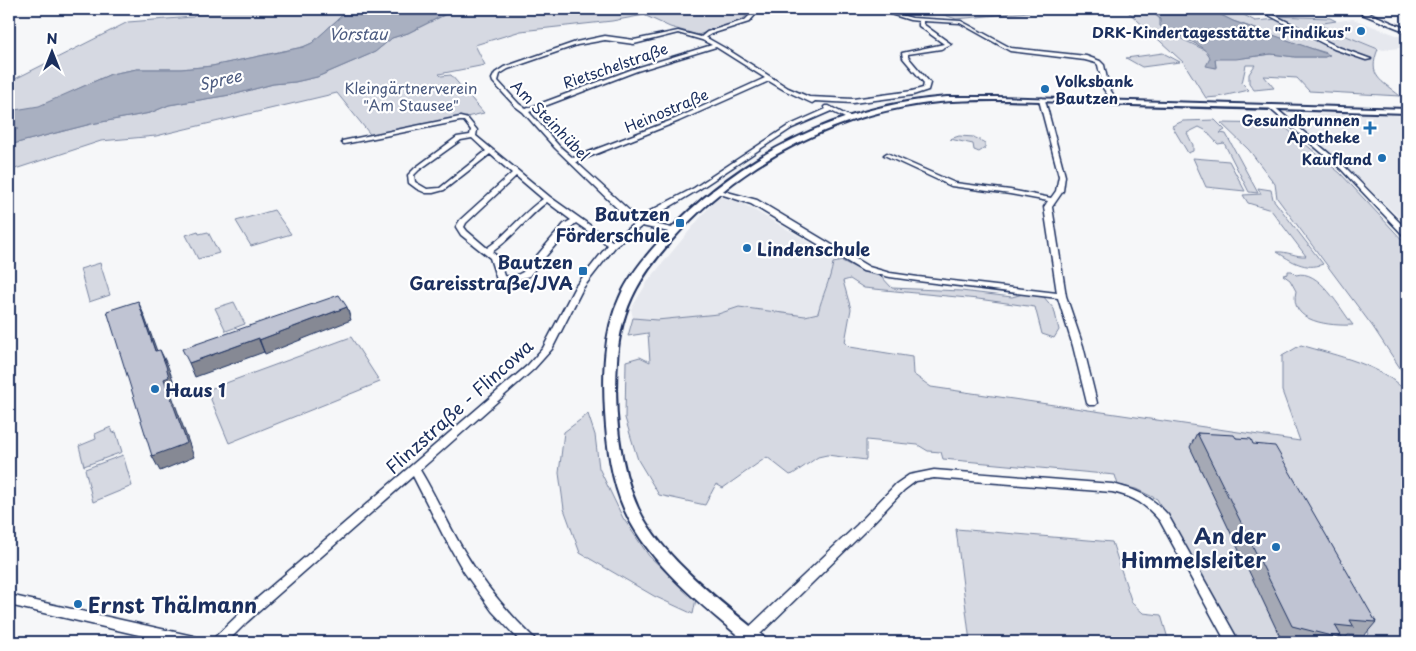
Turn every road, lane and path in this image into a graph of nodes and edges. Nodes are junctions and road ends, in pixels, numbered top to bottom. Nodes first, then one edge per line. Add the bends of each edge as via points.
1 (758, 9) edge
2 (876, 9) edge
3 (1259, 9) edge
4 (1374, 9) edge
5 (921, 20) junction
6 (721, 29) joint
7 (1407, 31) edge
8 (704, 39) junction
9 (634, 42) joint
10 (715, 46) junction
11 (1368, 59) dead end
12 (768, 79) junction
13 (809, 99) junction
14 (1042, 100) junction
15 (1115, 102) junction
16 (1270, 106) junction
17 (831, 109) junction
18 (525, 111) junction
19 (1407, 111) edge
20 (851, 119) junction
21 (473, 136) junction
22 (344, 142) dead end
23 (491, 150) junction
24 (887, 155) dead end
25 (572, 161) junction
26 (516, 173) junction
27 (716, 191) junction
28 (547, 199) junction
29 (1052, 200) junction
30 (576, 220) junction
31 (640, 223) junction
32 (673, 231) junction
33 (1407, 234) edge
34 (612, 245) junction
35 (487, 252) junction
36 (1062, 296) junction
37 (1092, 403) dead end
38 (414, 469) junction
39 (9, 600) edge
40 (754, 639) edge
41 (193, 642) edge
42 (219, 642) edge
43 (529, 642) edge
44 (1233, 642) edge

1 - 6 street via 747,21
2 - 5 street
3 - 11 street via 1336,48
4 - 7 street via 1364,13
5 - 13 street via 921,25 948,44 905,53 911,66 927,83 926,89 853,101
5 - 15 street via 961,22 1013,50 1094,60 1101,65 1106,88
6 - 8 street via 706,34
8 - 9 street, Am Steinhübel via 674,32
8 - 10 street
9 - 18 street, Am Steinhübel via 610,38 576,44 500,71 495,81
10 - 12 street
10 - 18 street, Rietschelstraße via 635,70
12 - 13 street
12 - 25 street, Heinostraße via 677,120
13 - 17 street
14 - 15 street
14 - 20 street via 933,101
14 - 29 street via 1062,176 1060,191
15 - 16 street
16 - 19 street
16 - 33 street via 1343,168
17 - 20 street
17 - 31 street, Flinzstraße - Flincowa via 790,127
18 - 25 street, Am Steinhübel
20 - 27 street via 773,152 737,173
21 - 22 street via 474,130 466,120 460,119
21 - 23 street
21 - 23 street via 459,138 417,168 411,175 412,183 423,191 442,189
23 - 26 street
24 - 29 street via 953,186
25 - 31 street, Am Steinhübel
26 - 28 street
26 - 35 street via 460,227
27 - 32 street
27 - 36 street via 754,202 866,269 918,279
28 - 30 street
28 - 35 street via 501,244
29 - 36 street via 1048,207 1049,218
30 - 34 street
30 - 35 street via 526,274 518,278 500,278 494,257
31 - 32 street, Am Steinhübel
31 - 34 street, Flinzstraße - Flincowa
32 - 40 street via 624,299 612,338 610,388 616,460 633,512 660,553
34 - 38 street, Flinzstraße - Flincowa via 580,287 547,349 531,367
36 - 37 street via 1081,353
38 - 42 street, Flinzstraße - Flincowa
38 - 43 street via 472,577
39 - 41 street
40 - 44 street via 900,487 913,478 934,474 1112,488 1149,501 1164,518

